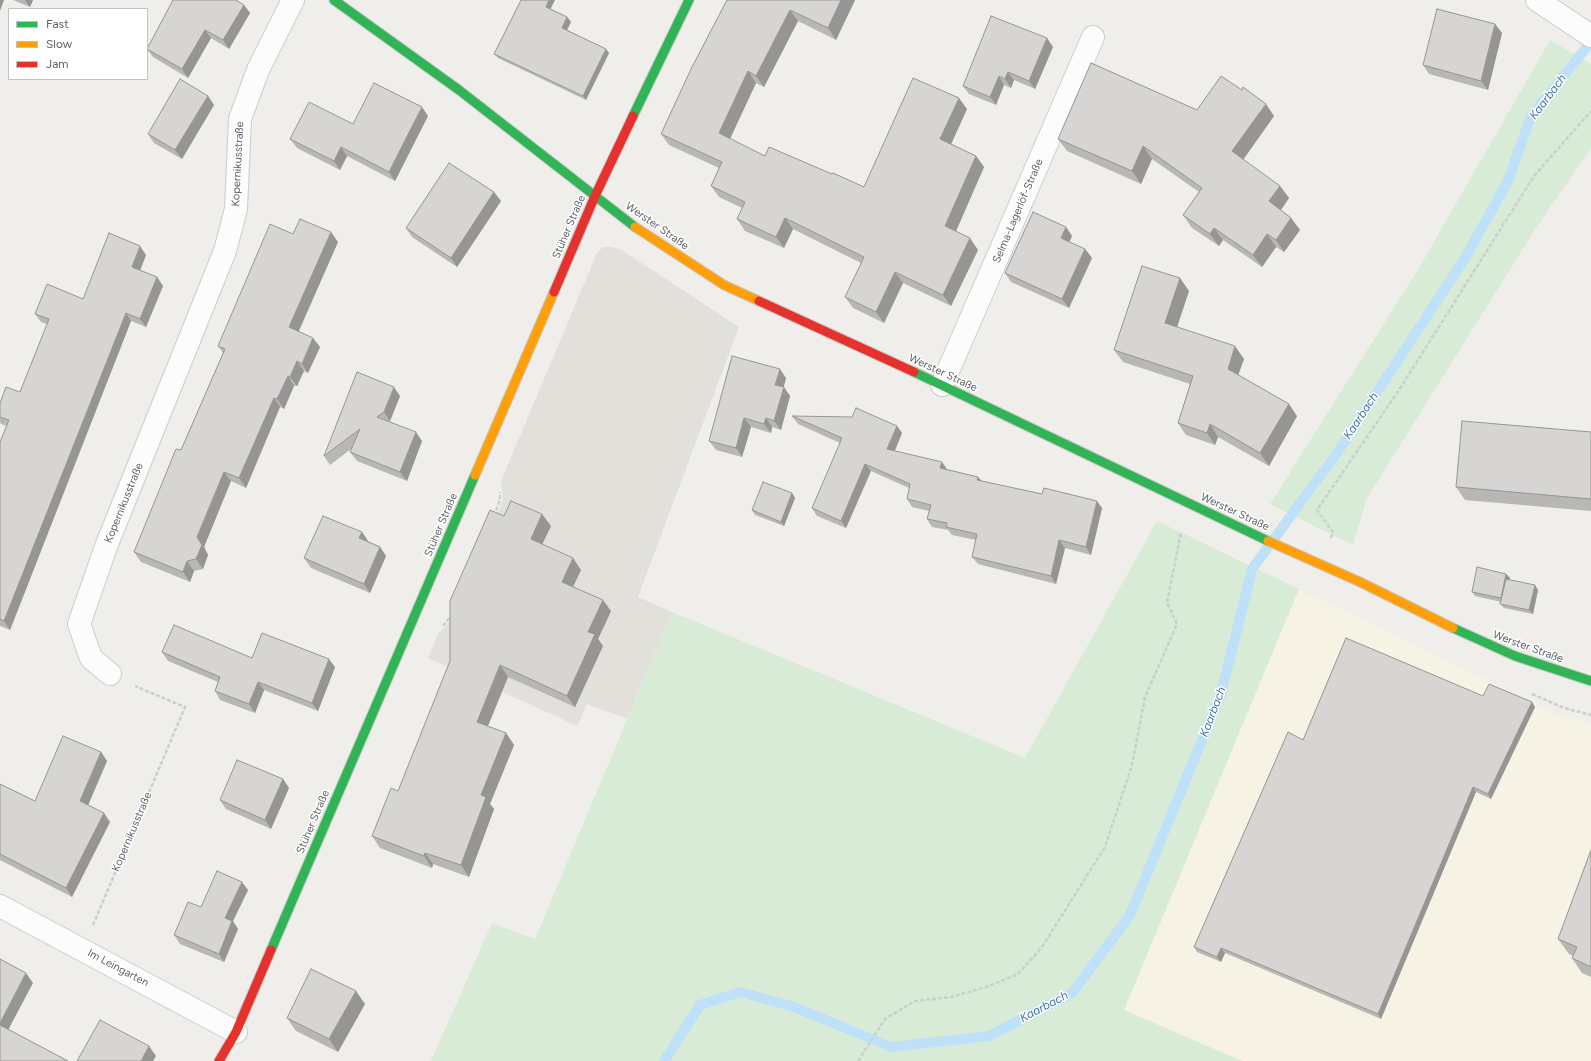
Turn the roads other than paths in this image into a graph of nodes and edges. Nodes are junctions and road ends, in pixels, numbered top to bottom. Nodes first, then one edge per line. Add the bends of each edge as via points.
1 (293, 0) edge
2 (334, 0) edge
3 (689, 0) edge
4 (1537, 0) edge
5 (1591, 36) edge
6 (1093, 37) dead end
7 (595, 196) junction
8 (942, 385) junction
9 (110, 674) road end
10 (1591, 681) edge
11 (0, 906) edge
12 (236, 1032) junction
13 (219, 1061) edge

1 - 9 street, Kopernikusstraße via 258,70 240,119 236,209 225,251 107,544 79,624 91,658
2 - 7 main road, Werster Straße via 459,90
3 - 7 main road, Stüher Straße
4 - 5 street
6 - 8 street, Selma-Lagerlöf-Straße
7 - 8 main road, Werster Straße via 639,230 724,285
7 - 12 main road, Stüher Straße
8 - 10 main road, Werster Straße via 1477,640 1515,656
11 - 12 street, Im Leingarten
12 - 13 main road, Stüher Straße

